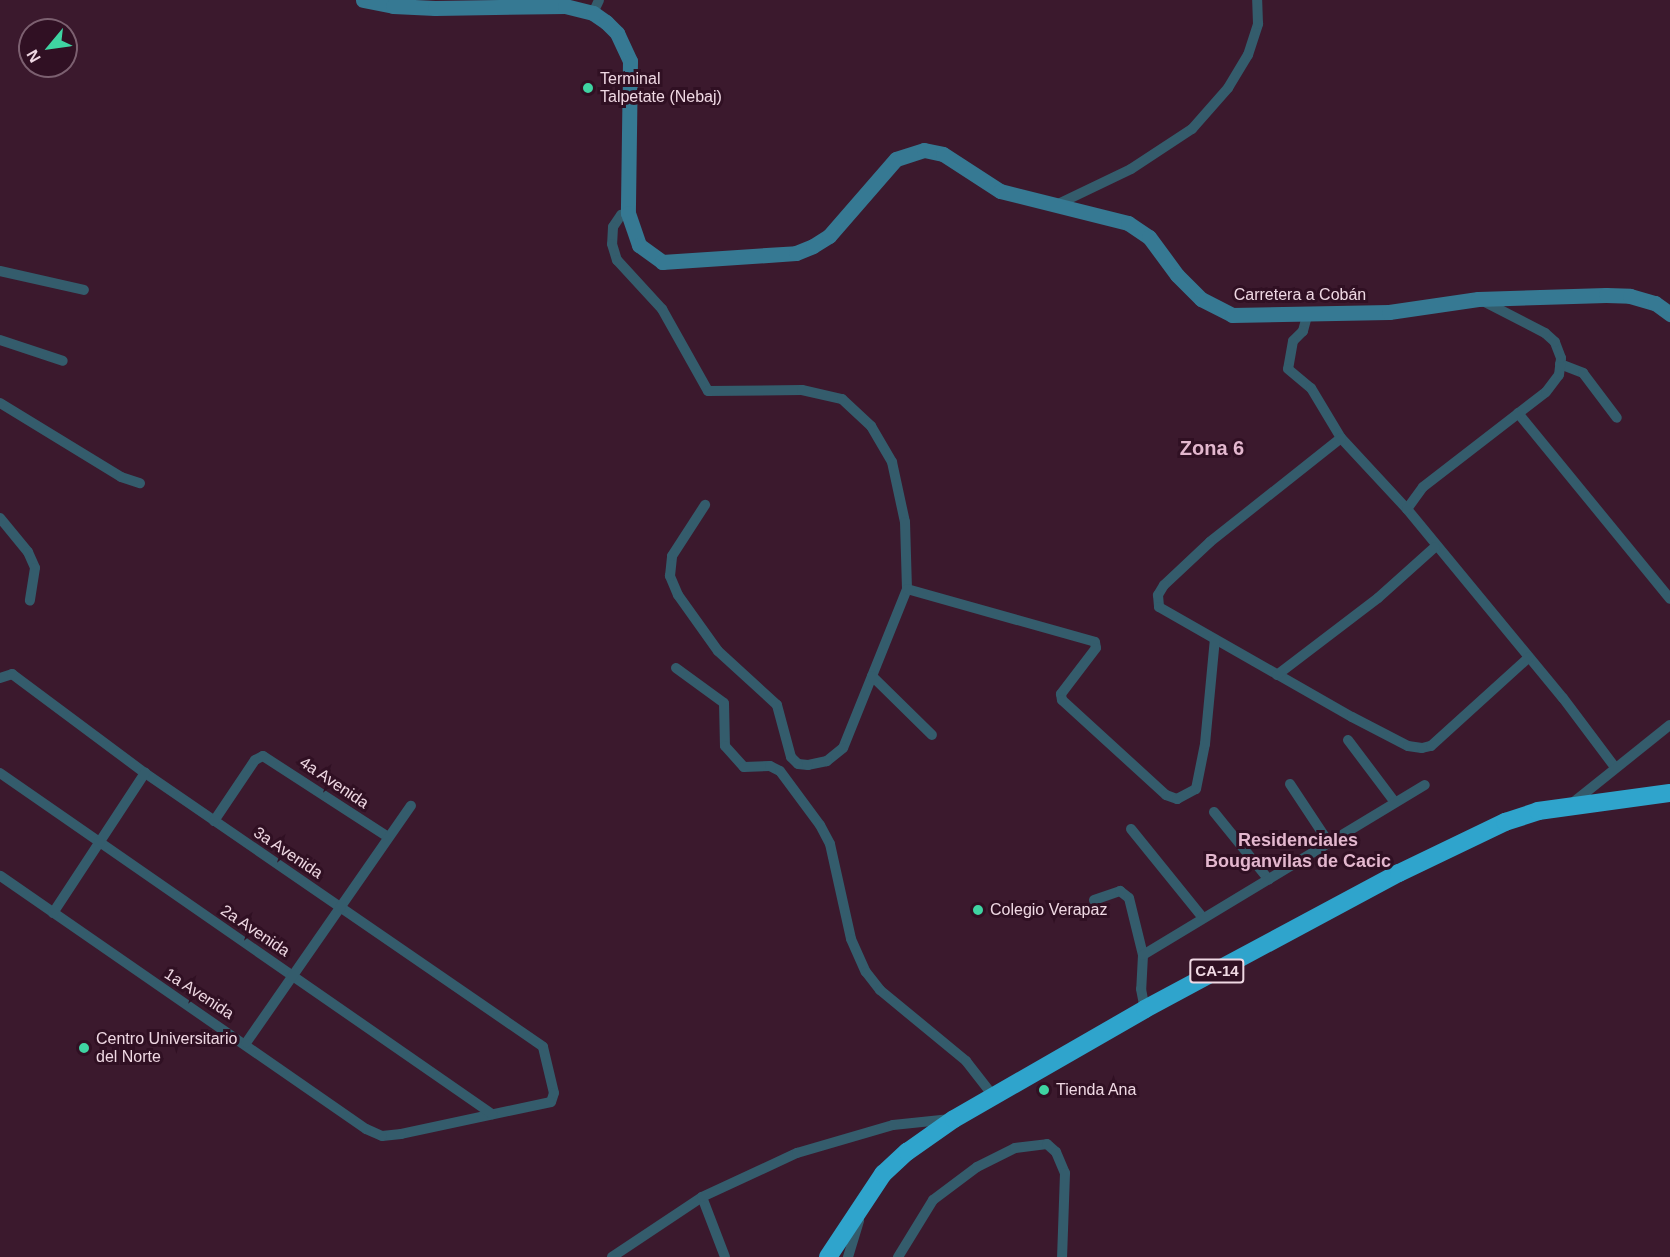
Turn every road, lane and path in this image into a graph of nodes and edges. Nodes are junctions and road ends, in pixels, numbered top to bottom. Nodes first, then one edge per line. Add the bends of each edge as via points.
1 (363, 0) edge
2 (1257, 0) edge
3 (596, 7) edge
4 (1053, 206) junction
5 (628, 213) junction
6 (0, 271) edge
7 (84, 290) dead end
8 (1479, 299) junction
9 (1670, 314) edge
10 (1307, 316) junction
11 (0, 340) edge
12 (63, 361) dead end
13 (1560, 364) junction
14 (0, 403) edge
15 (1518, 413) junction
16 (1617, 418) dead end
17 (1341, 438) junction
18 (140, 483) dead end
19 (705, 505) dead end
20 (1407, 509) junction
21 (0, 518) edge
22 (1435, 547) junction
23 (907, 589) junction
24 (1670, 599) edge
25 (30, 601) dead end
26 (1215, 639) junction
27 (1529, 657) junction
28 (676, 668) dead end
29 (1277, 675) junction
30 (872, 676) junction
31 (0, 678) edge
32 (1670, 724) edge
33 (932, 735) dead end
34 (1348, 740) dead end
35 (1614, 766) junction
36 (0, 773) edge
37 (146, 773) junction
38 (1290, 784) dead end
39 (1425, 785) dead end
40 (1670, 793) edge
41 (1394, 801) junction
42 (411, 806) dead end
43 (1569, 806) junction
44 (1214, 812) dead end
45 (214, 821) junction
46 (1131, 829) dead end
47 (388, 837) junction
48 (100, 843) junction
49 (1329, 843) junction
50 (0, 876) edge
51 (1269, 880) junction
52 (1094, 900) dead end
53 (339, 906) junction
54 (53, 913) junction
55 (1203, 918) junction
56 (1143, 955) junction
57 (294, 976) junction
58 (1145, 1010) junction
59 (246, 1043) junction
60 (994, 1097) junction
61 (492, 1114) junction
62 (954, 1119) junction
63 (869, 1195) junction
64 (702, 1197) junction
65 (612, 1257) edge
66 (725, 1257) edge
67 (828, 1257) edge
68 (848, 1257) edge
69 (898, 1257) edge
70 (1062, 1257) edge

1 - 3 street, Carretera a Cobán via 424,7
2 - 4 street via 1258,24 1248,55 1228,88 1192,129 1131,169
3 - 5 street, Carretera a Cobán via 617,33 630,61
4 - 5 street, Carretera a Cobán via 1000,191 943,154 924,150 896,159 829,236 796,253 662,262 639,245
4 - 10 street, Carretera a Cobán via 1128,223 1149,237 1177,275 1214,308 1232,315
5 - 23 street via 613,227 612,244 617,260 662,309 708,391 802,390 842,399 871,426 892,462 905,522
6 - 7 street
8 - 9 street, Carretera a Cobán via 1630,296 1655,303
8 - 10 street, Carretera a Cobán via 1389,312
8 - 13 street via 1545,333 1555,342
10 - 17 street via 1303,331 1293,341 1288,369 1311,388
11 - 12 street
13 - 15 street via 1559,375 1546,392
13 - 16 street via 1583,373
14 - 18 street via 121,477
15 - 20 street via 1423,486
15 - 24 street
17 - 20 street
17 - 26 street via 1210,542 1161,590 1159,607
19 - 30 street via 672,556 670,576 694,623 718,651 777,705 791,757 798,764 816,764 836,756 866,698
20 - 22 street
21 - 25 street via 28,552 34,568
22 - 27 street
22 - 29 street via 1378,598
23 - 26 street via 1095,642 1096,648 1061,694 1062,700 1166,795 1177,799 1196,789 1205,744
23 - 30 street
26 - 29 street
27 - 29 street via 1431,746 1422,748 1408,746
27 - 35 street
28 - 60 street via 724,703 725,746 744,767 770,766 780,771 826,834 851,939 866,972 880,990 966,1061
30 - 33 street
31 - 37 street, 3a Avenida via 12,674
32 - 35 street
34 - 41 street
35 - 43 street
36 - 48 street, 2a Avenida
37 - 45 street, 3a Avenida
37 - 48 street
38 - 49 street
39 - 41 street
40 - 43 highway, CA-14
41 - 49 street
42 - 47 street
43 - 58 highway, CA-14 via 1538,811 1467,838
44 - 51 street
45 - 47 street, 4a Avenida via 255,760 263,756
45 - 53 street, 3a Avenida
46 - 55 street
47 - 53 street
48 - 54 street
48 - 57 street, 2a Avenida
49 - 51 street
50 - 54 street, 1a Avenida
51 - 55 street
52 - 56 street via 1124,892
53 - 57 street
53 - 61 street, 3a Avenida via 547,1053 554,1093 551,1102
54 - 59 street, 1a Avenida
55 - 56 street
56 - 58 street via 1141,989
57 - 59 street
57 - 61 street, 2a Avenida
58 - 60 highway, CA-14
59 - 61 street, 1a Avenida via 366,1130 382,1136
60 - 62 highway, CA-14
62 - 63 highway, CA-14 via 883,1173
62 - 64 street via 893,1125 797,1153
63 - 67 highway, CA-14
63 - 68 street
64 - 65 street
64 - 66 street
69 - 70 street via 933,1200 977,1167 1015,1148 1047,1144 1056,1152 1065,1173

